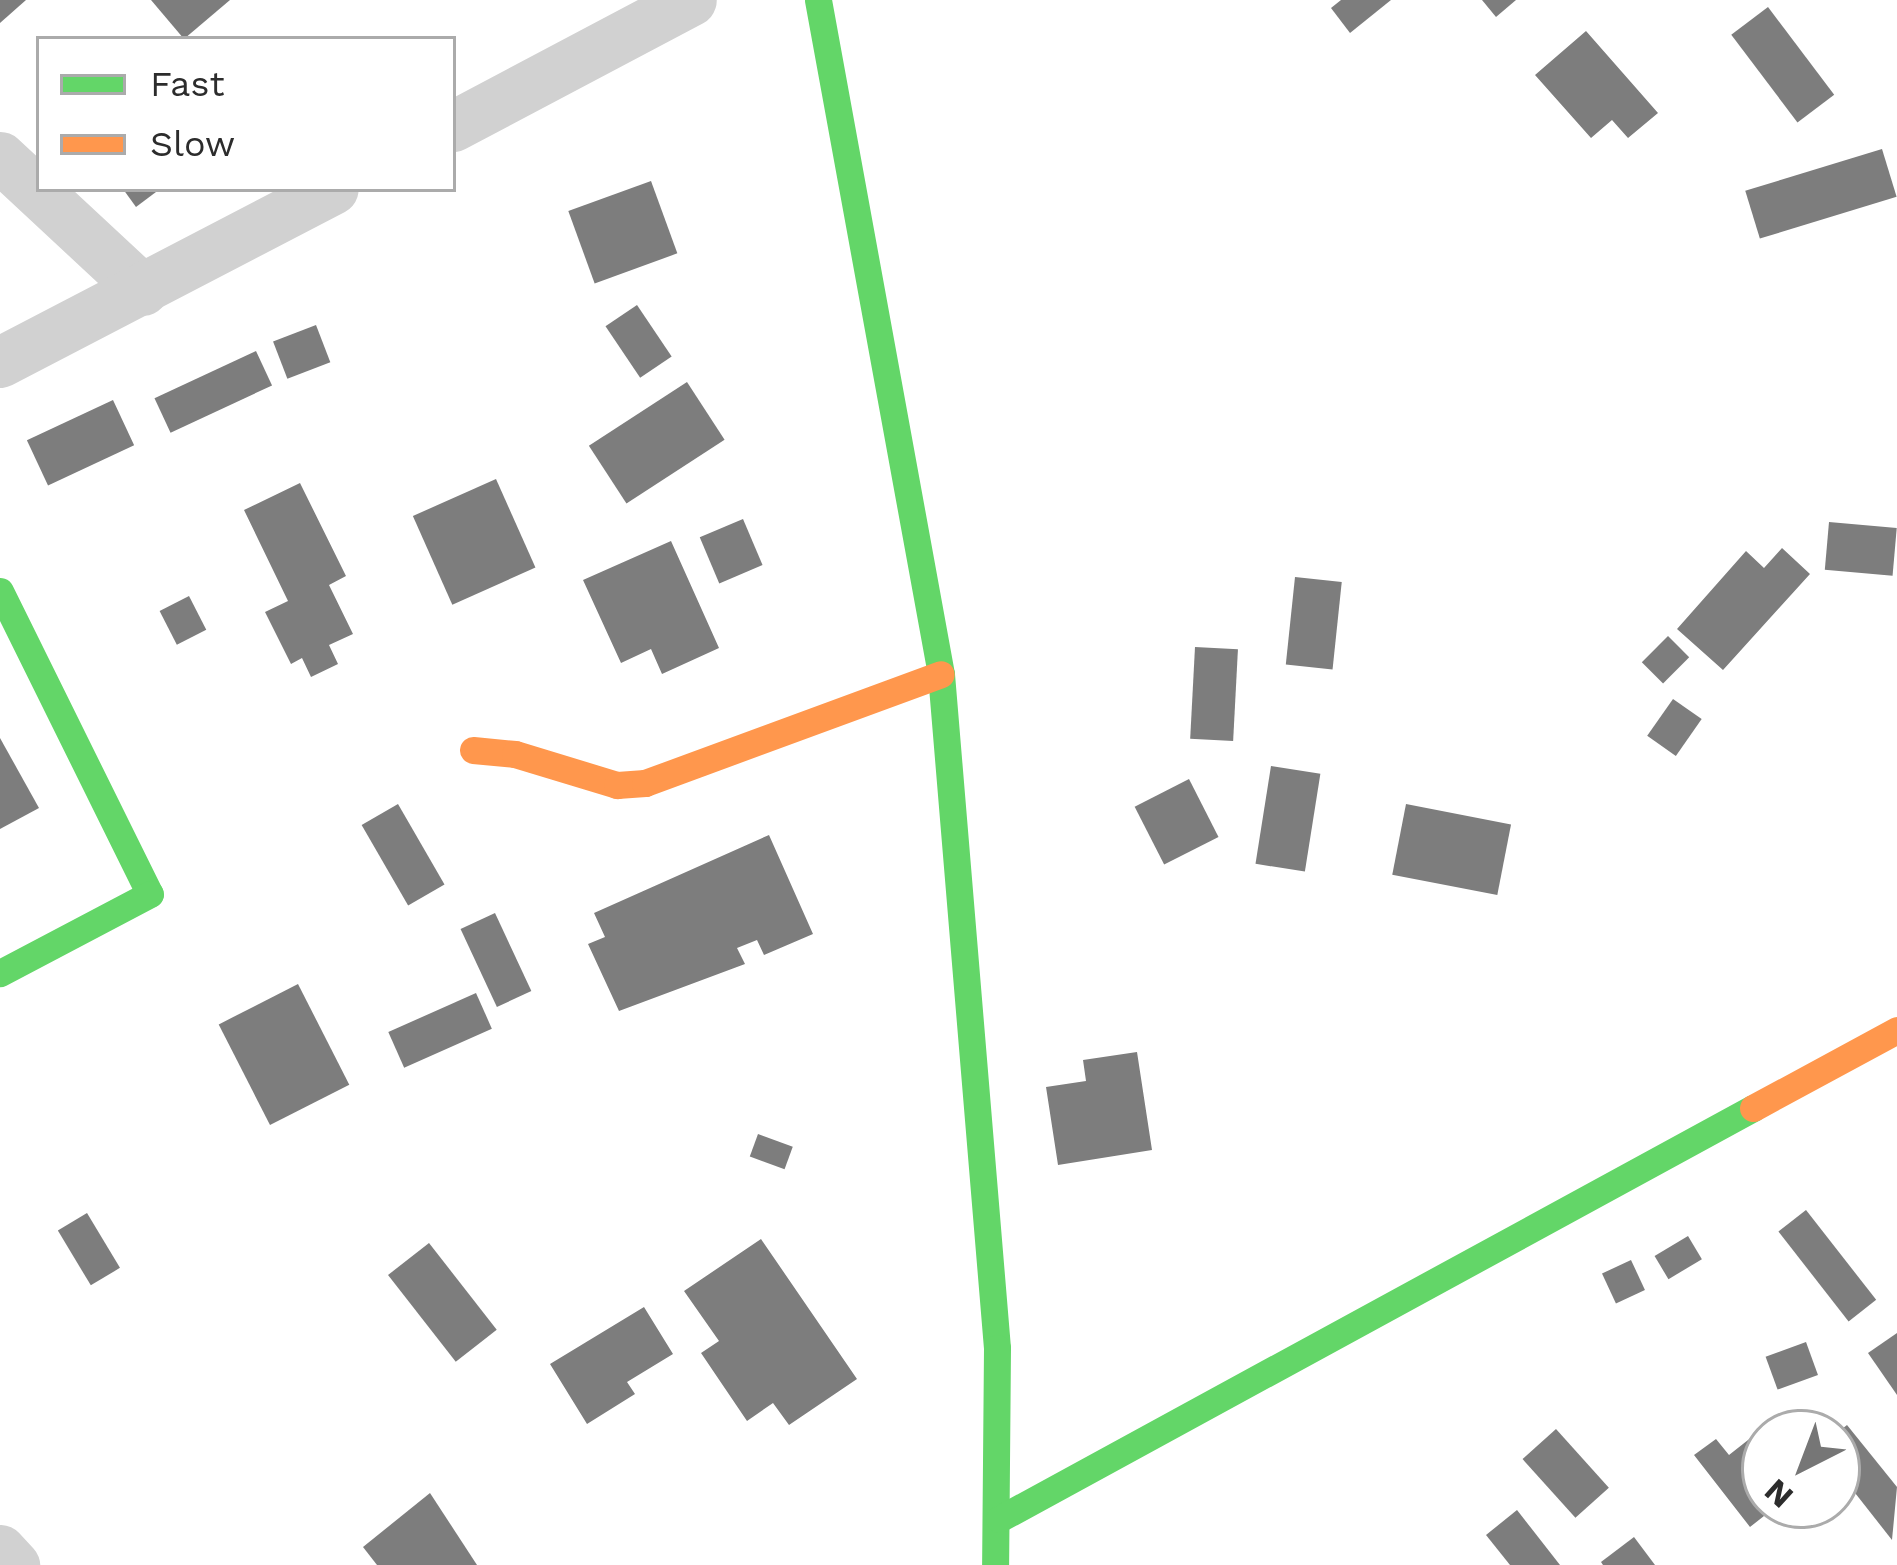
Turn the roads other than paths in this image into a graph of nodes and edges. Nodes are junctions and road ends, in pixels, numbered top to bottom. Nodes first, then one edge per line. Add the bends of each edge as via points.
1 (691, 0) edge
2 (818, 0) edge
3 (456, 124) edge
4 (0, 157) edge
5 (36, 191) edge
6 (37, 192) edge
7 (327, 192) edge
8 (142, 290) junction
9 (0, 362) edge
10 (0, 591) edge
11 (941, 674) junction
12 (473, 750) dead end
13 (0, 973) edge
14 (1897, 1030) edge
15 (999, 1520) junction
16 (0, 1550) edge
17 (14, 1565) edge
18 (995, 1565) edge

1 - 3 street
2 - 11 street
4 - 5 street
6 - 8 street
7 - 8 street
8 - 9 street
10 - 13 street via 150,894
11 - 12 street via 645,783 617,785 515,754
11 - 15 street via 997,1348
14 - 15 street
15 - 18 street
16 - 17 street

